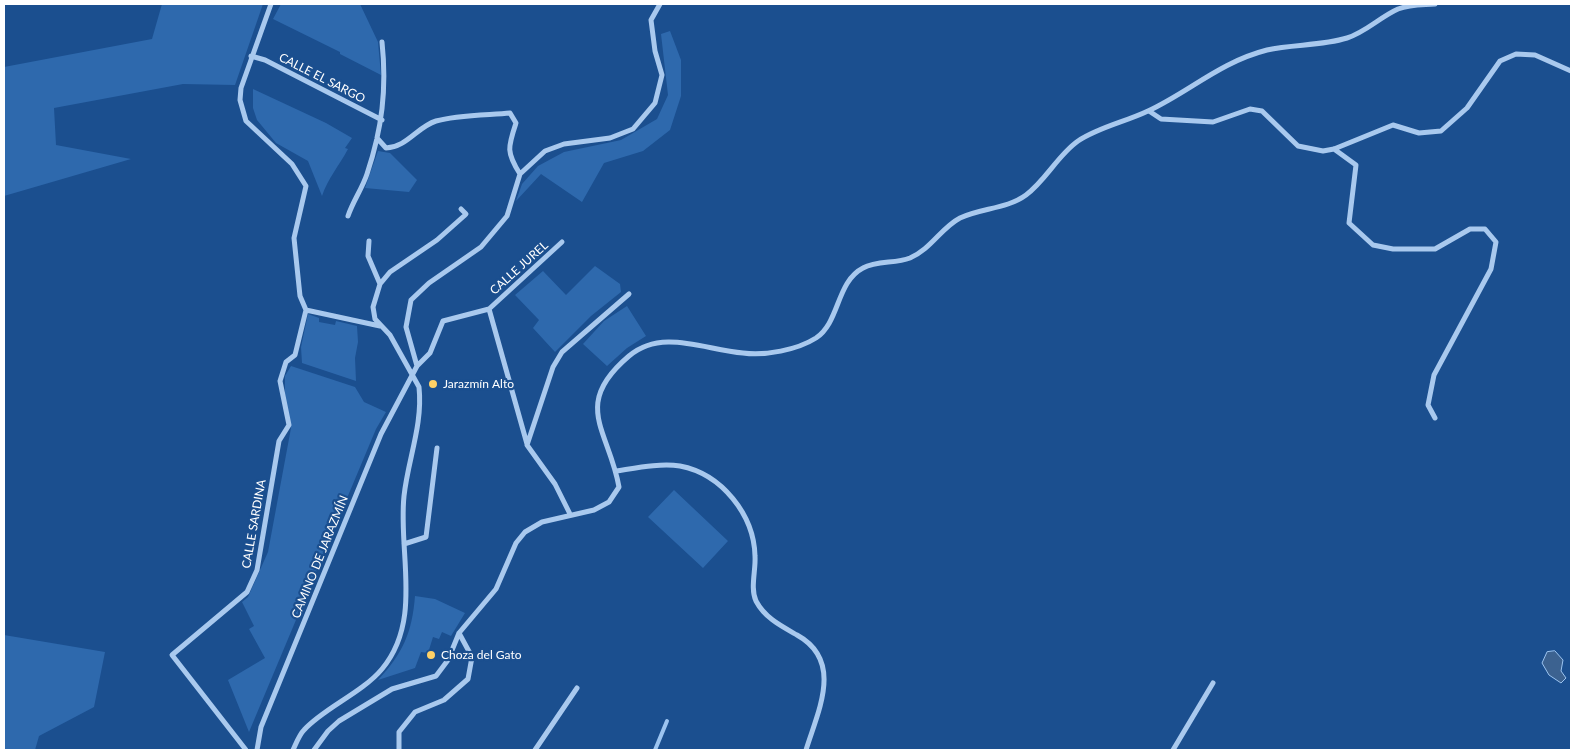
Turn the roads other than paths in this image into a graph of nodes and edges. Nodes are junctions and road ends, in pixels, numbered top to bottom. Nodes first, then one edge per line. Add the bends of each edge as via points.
1 (271, 4) edge
2 (660, 4) edge
3 (1435, 4) edge
4 (382, 42) dead end
5 (251, 56) junction
6 (1571, 71) edge
7 (1149, 111) junction
8 (382, 120) junction
9 (377, 138) junction
10 (1334, 149) junction
11 (520, 174) junction
12 (461, 208) dead end
13 (348, 216) dead end
14 (369, 241) dead end
15 (562, 242) dead end
16 (380, 284) junction
17 (629, 294) dead end
18 (489, 309) junction
19 (306, 310) junction
20 (380, 326) junction
21 (417, 366) junction
22 (411, 375) junction
23 (1434, 418) dead end
24 (527, 445) junction
25 (437, 448) dead end
26 (616, 471) junction
27 (570, 514) junction
28 (404, 544) junction
29 (459, 634) junction
30 (1213, 683) dead end
31 (577, 688) dead end
32 (246, 750) edge
33 (257, 750) edge
34 (293, 750) edge
35 (314, 750) edge
36 (399, 750) edge
37 (535, 750) edge
38 (806, 750) edge
39 (1173, 750) edge

1 - 5 street
2 - 11 street via 652,20 655,51 662,75 655,103 633,129 610,138 564,144 545,151
3 - 7 street via 1415,4 1399,9 1353,36 1266,50 1230,63
4 - 8 street via 385,72
5 - 8 street, CALLE EL SARGO via 265,60
5 - 19 street via 240,100 246,121 292,164 306,186 294,238 300,296
6 - 10 street via 1535,55 1516,54 1500,61 1467,108 1441,131 1419,133 1393,125
7 - 10 street via 1161,119 1213,122 1250,109 1262,111 1298,146 1323,151
7 - 26 street via 1075,143 1026,195 1010,204 958,219 925,250 907,259 862,268 849,280 824,332 813,340 779,351 745,354 688,343 661,341 646,345 603,382 598,398 598,421
8 - 9 street
9 - 11 street via 386,148 395,148 437,121 510,113 516,123 508,146
9 - 13 street via 367,173
10 - 23 street via 1356,165 1349,223 1373,245 1393,249 1435,249 1470,229 1485,229 1496,242 1491,269 1434,375 1428,405
11 - 21 street via 507,216 494,232 481,247 429,283 411,300 406,327
12 - 16 street via 466,214 464,216 437,240 390,272
14 - 16 street via 368,256
15 - 18 street, CALLE JUREL
16 - 20 street via 373,307
17 - 24 street via 562,352 553,367
18 - 21 street, CALLE JUREL via 443,321 430,353
18 - 24 street, CALLE JUREL
19 - 20 street
19 - 32 street, CALLE SARDINA via 295,355 286,362 280,381 289,425 279,441 257,570 247,592 172,654
20 - 22 street via 390,335
21 - 22 street, CAMINO DE JARAZMÍN
22 - 28 street via 419,387 421,406 404,498
22 - 33 street, CAMINO DE JARAZMÍN via 381,434 261,727
24 - 27 street via 555,484
25 - 28 street via 426,537
26 - 27 street via 619,487 609,502 594,510
26 - 38 street via 680,466 703,474 735,500 752,537 756,600 770,620 805,640 820,658 826,686
27 - 29 street via 542,522 525,532 516,543 496,589
28 - 34 street via 408,595 397,646 382,670 303,730
29 - 35 street via 448,660 436,676 392,689 339,721
29 - 36 street via 472,658 468,679 444,700 415,712 398,732
30 - 39 street
31 - 37 street

